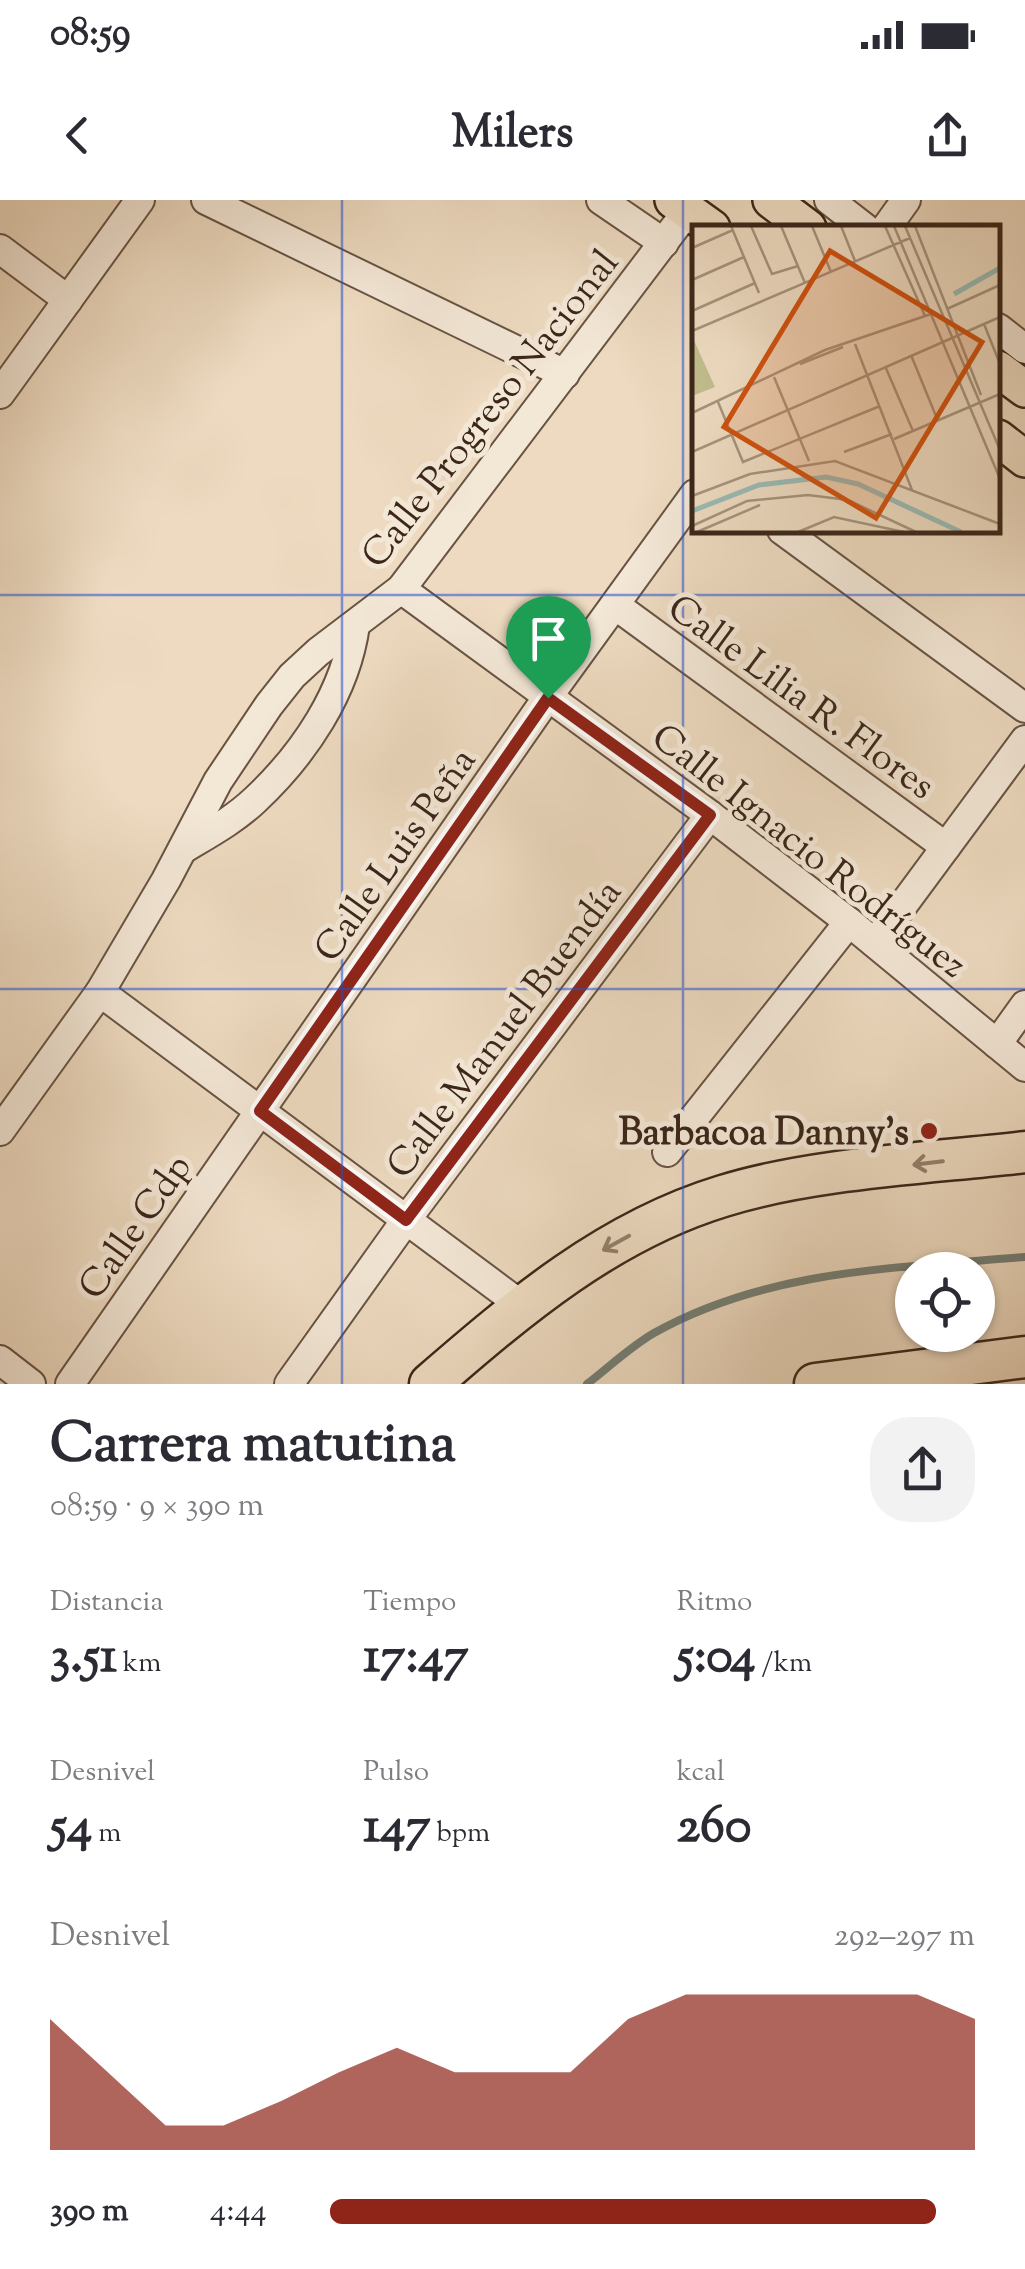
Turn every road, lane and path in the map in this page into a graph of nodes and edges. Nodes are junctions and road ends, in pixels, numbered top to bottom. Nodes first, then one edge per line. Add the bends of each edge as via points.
1 (140, 200) edge
2 (206, 200) edge
3 (601, 200) edge
4 (771, 200) edge
5 (829, 200) edge
6 (906, 200) edge
7 (691, 213) edge
8 (804, 225) edge
9 (861, 225) edge
10 (888, 225) edge
11 (664, 243) junction
12 (0, 249) edge
13 (68, 300) junction
14 (1000, 329) edge
15 (1025, 348) edge
16 (1000, 371) edge
17 (564, 374) junction
18 (1025, 390) edge
19 (0, 394) edge
20 (1000, 440) edge
21 (1025, 459) edge
22 (692, 498) edge
23 (785, 532) edge
24 (401, 588) junction
25 (615, 605) junction
26 (355, 626) junction
27 (548, 698) junction
28 (1025, 708) edge
29 (1025, 740) edge
30 (710, 815) junction
31 (946, 848) junction
32 (182, 850) junction
33 (848, 922) junction
34 (875, 943) junction
35 (100, 992) junction
36 (1025, 1005) edge
37 (997, 1044) junction
38 (1025, 1067) edge
39 (260, 1111) junction
40 (0, 1131) edge
41 (667, 1152) dead end
42 (1025, 1152) edge
43 (406, 1220) junction
44 (521, 1305) junction
45 (1025, 1357) edge
46 (0, 1360) edge
47 (31, 1384) edge
48 (70, 1384) edge
49 (288, 1384) edge
50 (430, 1384) edge
51 (815, 1384) edge

1 - 13 street
2 - 17 street
3 - 11 street
4 - 8 main road
5 - 9 street
6 - 10 street
7 - 11 street, Calle Progreso Nacional
11 - 17 street, Calle Progreso Nacional
12 - 13 street
13 - 19 street
14 - 15 street
16 - 18 main road
17 - 24 street, Calle Progreso Nacional
20 - 21 main road
22 - 25 street, Calle Luis Peña
23 - 28 street
24 - 26 street, Calle Progreso Nacional
24 - 27 street, Calle Ignacio Rodríguez
25 - 27 street, Calle Luis Peña
25 - 31 street, Calle Lilia R. Flores
26 - 32 street, Calle Progreso Nacional via 292,676 269,705
26 - 32 street via 351,656 327,711 282,772 243,810
27 - 30 street, Calle Ignacio Rodríguez
27 - 39 street, Calle Luis Peña
29 - 31 street
30 - 33 street, Calle Ignacio Rodríguez
30 - 43 street, Calle Manuel Buendía
31 - 34 street
32 - 35 street, Calle Progreso Nacional
33 - 34 street, Calle Ignacio Rodríguez
33 - 41 street
34 - 37 street, Calle Ignacio Rodríguez
35 - 39 street
35 - 40 street, Calle Progreso Nacional
36 - 37 street
37 - 38 street, Calle Ignacio Rodríguez
39 - 43 street
39 - 48 street, Calle Cdp
42 -> 44 highway via 812,1177 724,1196 648,1226
43 - 44 street
43 - 49 street, Calle Manuel Buendía
44 - 50 highway
45 - 51 highway
46 - 47 street

